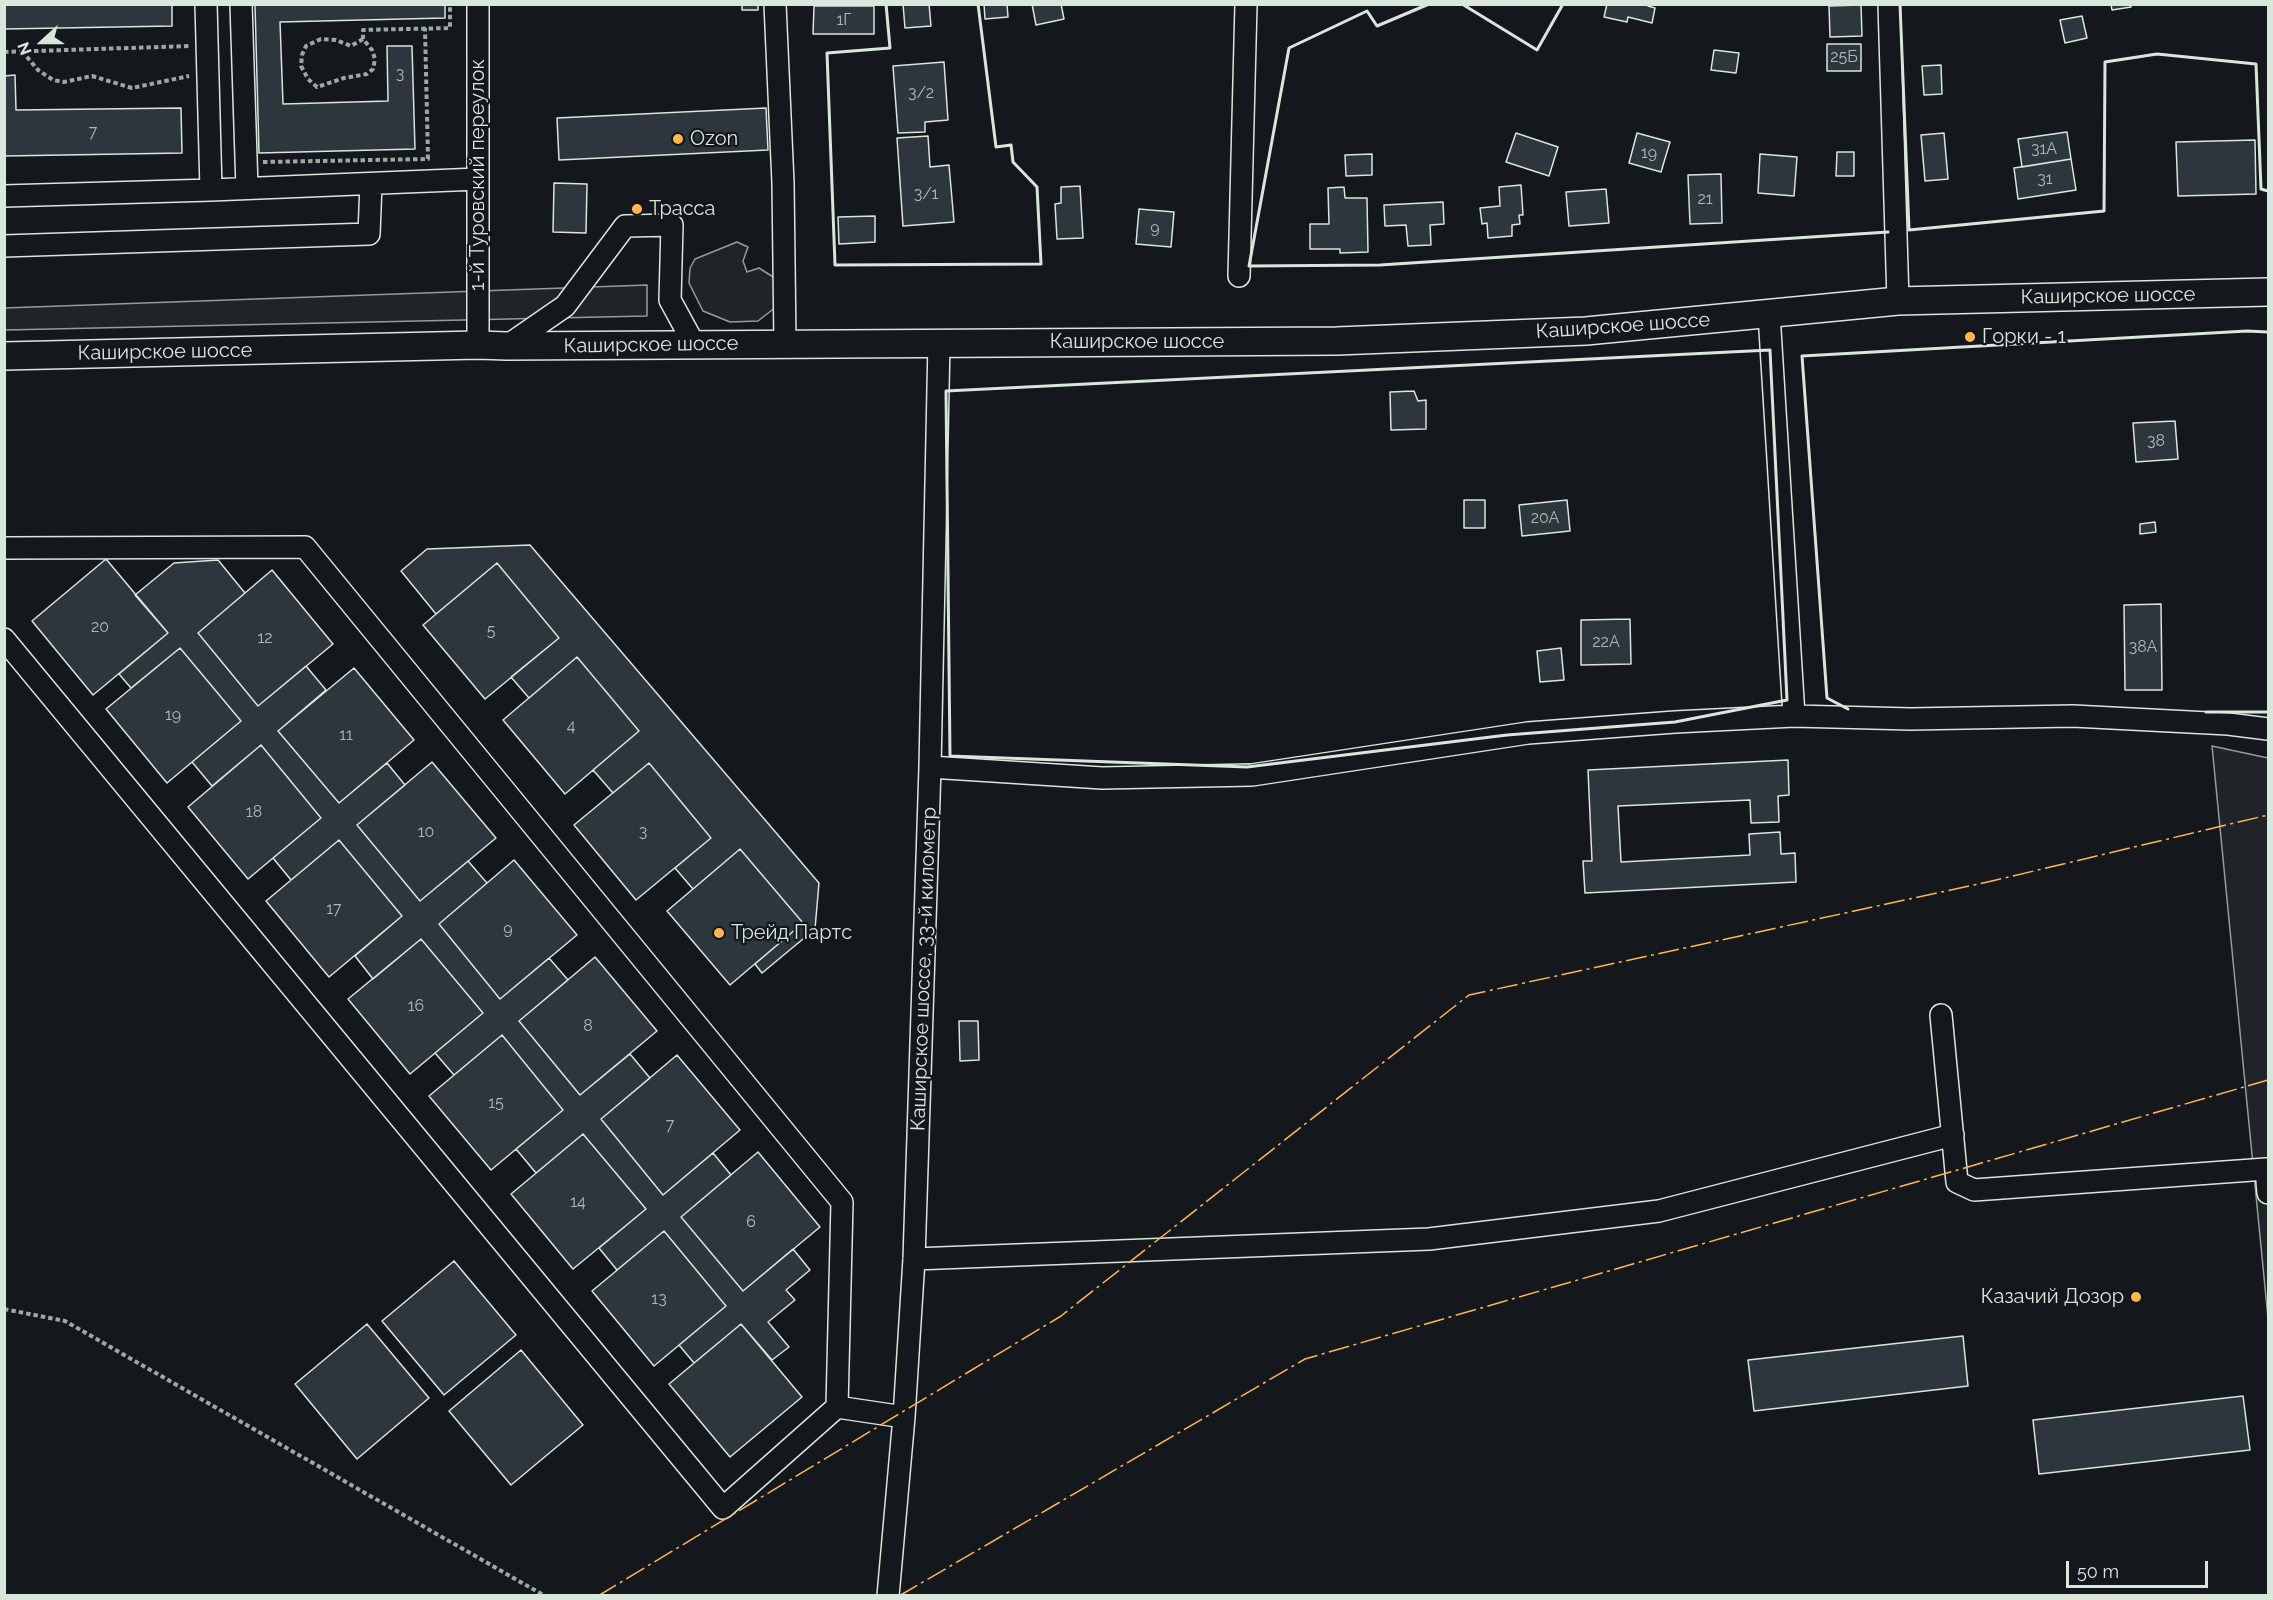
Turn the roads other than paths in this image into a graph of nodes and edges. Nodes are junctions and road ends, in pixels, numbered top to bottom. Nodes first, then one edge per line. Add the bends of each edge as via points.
1 (206, 4) edge
2 (241, 4) edge
3 (478, 4) edge
4 (775, 4) edge
5 (1246, 4) edge
6 (1889, 4) edge
7 (478, 179) junction
8 (371, 184) junction
9 (247, 188) junction
10 (211, 190) junction
11 (4, 196) edge
12 (4, 246) edge
13 (1239, 276) dead end
14 (2268, 292) edge
15 (1898, 301) junction
16 (1769, 314) junction
17 (939, 342) junction
18 (785, 343) junction
19 (694, 344) junction
20 (478, 345) junction
21 (507, 346) junction
22 (4, 356) edge
23 (4, 548) edge
24 (4, 639) edge
25 (1794, 716) junction
26 (2268, 729) edge
27 (930, 767) junction
28 (1941, 1015) dead end
29 (1953, 1135) junction
30 (2268, 1193) edge
31 (914, 1259) junction
32 (837, 1407) junction
33 (904, 1417) junction
34 (888, 1596) edge

1 - 10 street
2 - 9 street
3 - 7 street, 1-й Туровский переулок
4 - 18 street
5 - 13 street
6 - 15 street
7 - 8 street
7 - 20 street, 1-й Туровский переулок
8 - 9 street
8 - 12 street via 369,234
9 - 10 street
10 - 11 street
14 - 15 main road, Каширское шоссе
15 - 16 main road, Каширское шоссе
16 - 17 main road, Каширское шоссе via 1586,331 1337,341
16 - 25 street
17 - 18 main road, Каширское шоссе
17 - 27 street, Каширское шоссе, 33-й километр
18 - 19 main road, Каширское шоссе
19 - 21 main road, Каширское шоссе
19 - 21 street via 670,300 672,225 625,226 565,306
20 - 21 main road, Каширское шоссе
20 - 22 main road, Каширское шоссе
23 - 32 street via 305,547 842,1202
24 - 32 street via 723,1508
25 - 26 street via 1911,719 2073,716
25 - 27 street via 1528,733 1252,776 1102,778
27 - 31 street, Каширское шоссе, 33-й километр
28 - 29 street
29 - 30 street via 1957,1182 1974,1190 2266,1169
29 - 31 street via 1659,1211 1429,1239
31 - 33 street, Каширское шоссе, 33-й километр
32 - 33 street
33 - 34 street, Каширское шоссе, 33-й километр

